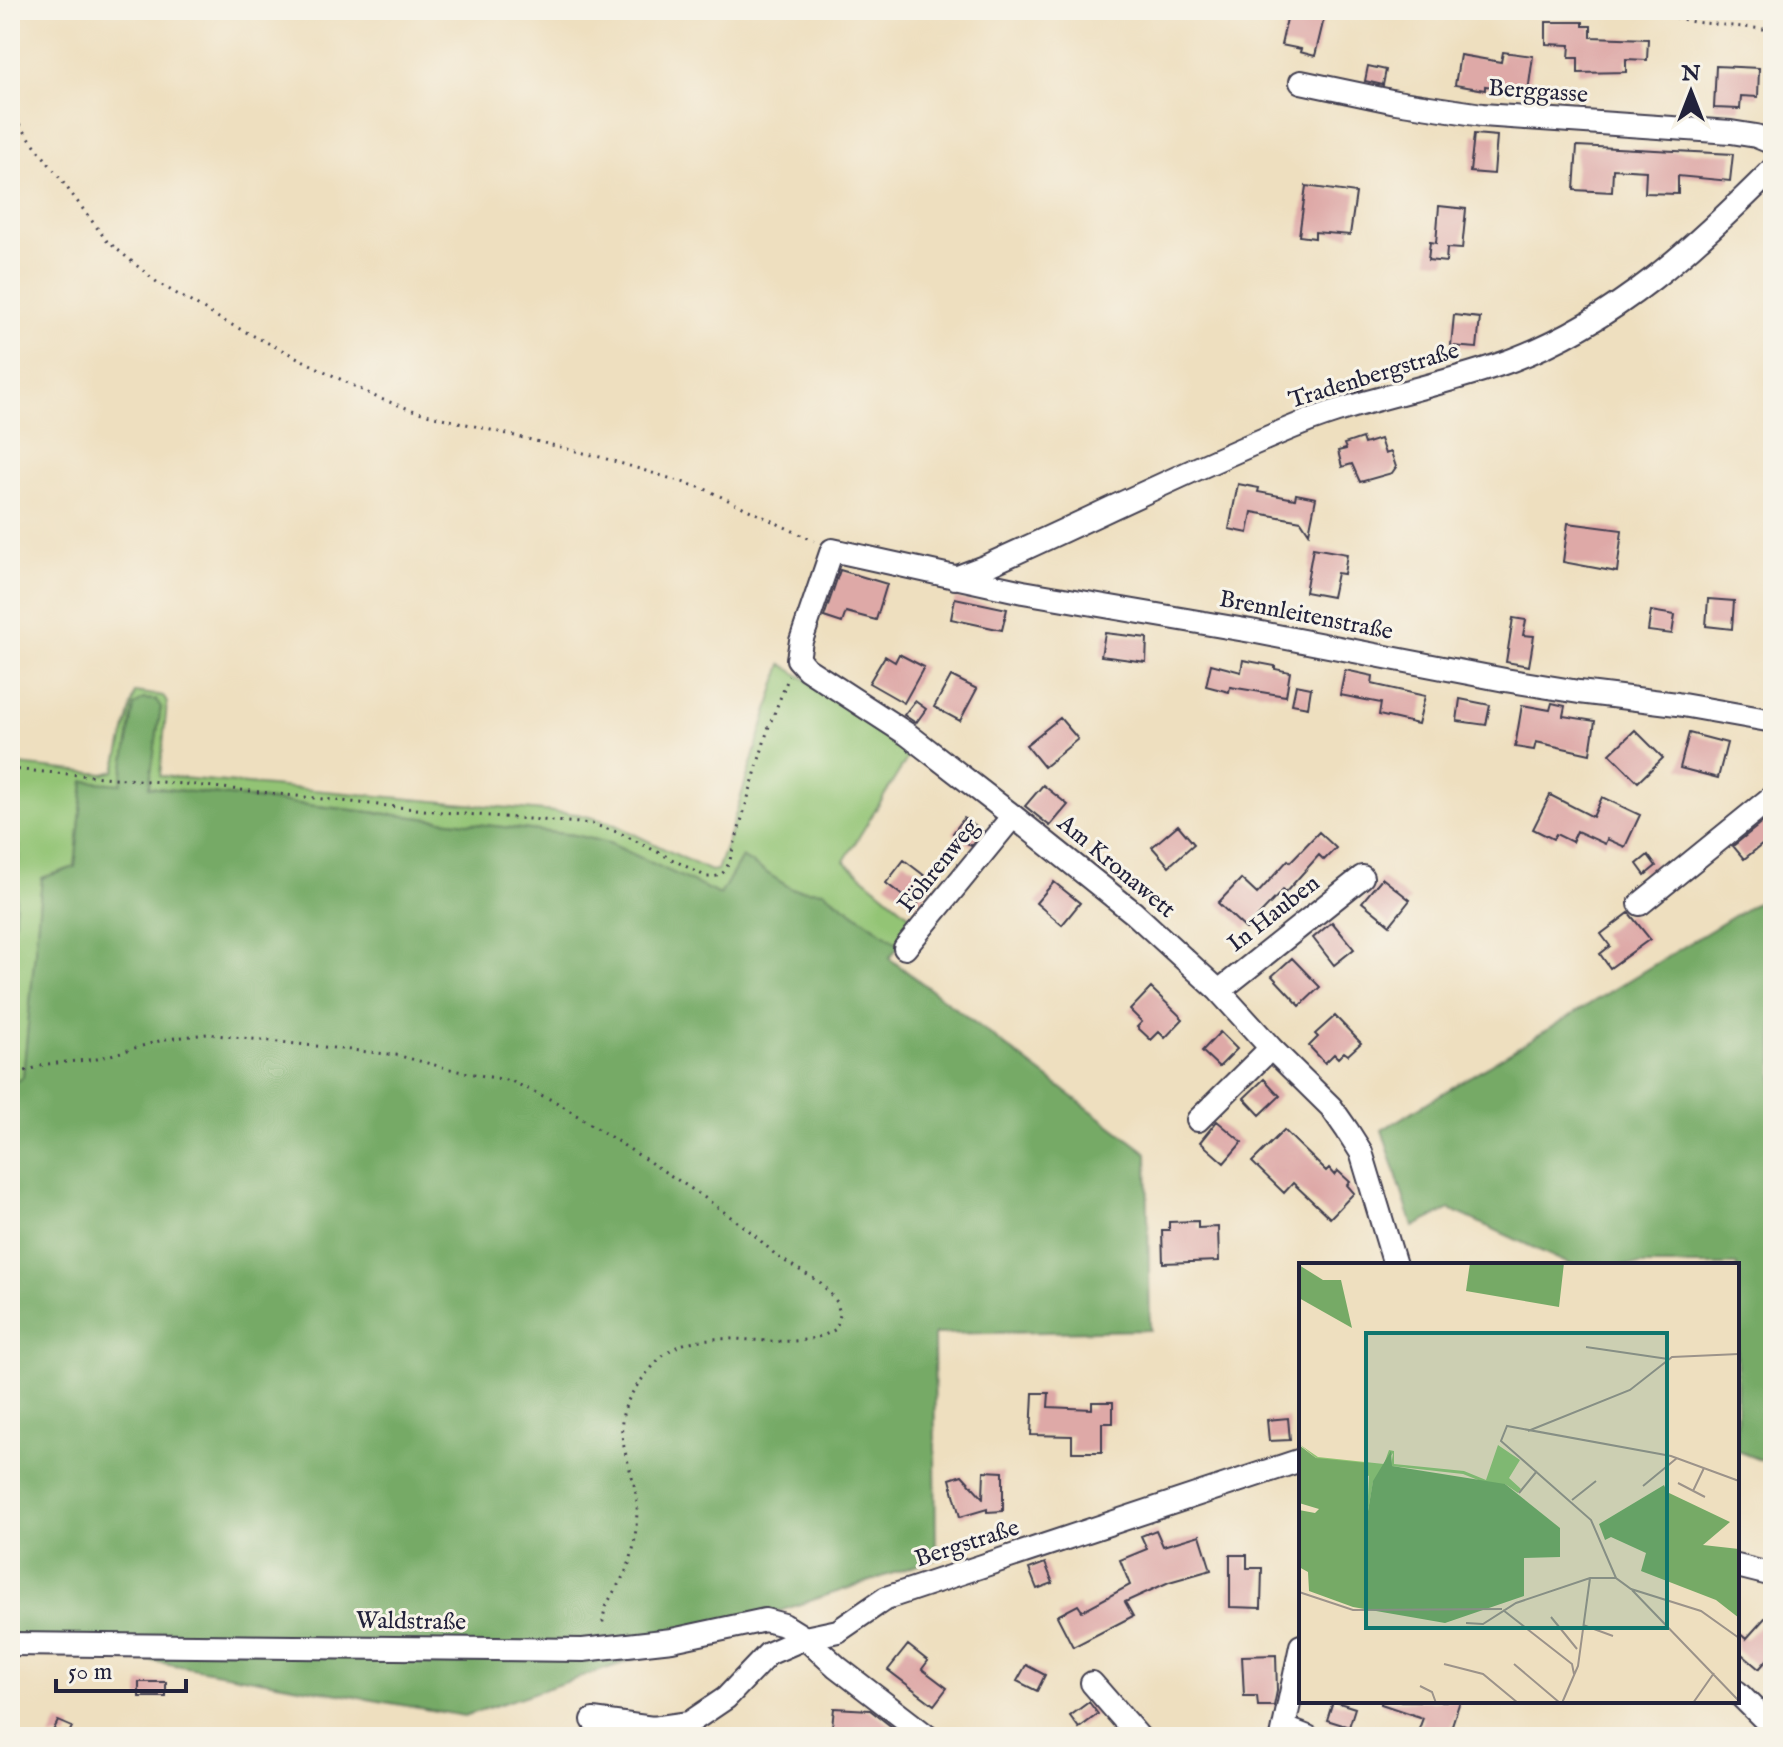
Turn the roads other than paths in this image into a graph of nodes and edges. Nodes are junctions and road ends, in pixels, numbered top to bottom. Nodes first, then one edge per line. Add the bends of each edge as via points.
1 (1301, 82) dead end
2 (1773, 143) edge
3 (1773, 169) edge
4 (1018, 552) junction
5 (954, 578) junction
6 (1023, 592) junction
7 (798, 659) joint
8 (1773, 721) edge
9 (1773, 796) edge
10 (1013, 816) junction
11 (1362, 877) dead end
12 (1640, 904) dead end
13 (905, 948) dead end
14 (1219, 991) junction
15 (1271, 1048) junction
16 (1198, 1120) dead end
17 (1394, 1263) edge
18 (1299, 1461) edge
19 (1739, 1566) edge
20 (1773, 1575) edge
21 (805, 1638) junction
22 (10, 1644) edge
23 (1299, 1656) edge
24 (1092, 1683) dead end
25 (1739, 1694) edge
26 (593, 1720) dead end
27 (1773, 1728) edge
28 (1284, 1732) edge
29 (928, 1737) edge
30 (1139, 1737) edge
31 (1308, 1737) edge

1 - 2 street, Berggasse via 1449,111 1731,132
3 - 4 street, Tradenbergstraße via 1676,261 1612,310 1562,338 1479,371 1297,425
4 - 5 street, Tradenbergstraße
4 - 6 street via 1014,571
5 - 6 street, Brennleitenstraße
5 - 7 street, Brennleitenstraße via 832,550
6 - 8 street, Brennleitenstraße via 1517,682
7 - 10 street, Am Kronawett
9 - 12 street
10 - 13 street, Föhrenweg
10 - 14 street, Am Kronawett via 1134,913
11 - 14 street, In Hauben
14 - 15 street, Am Kronawett
15 - 16 street
15 - 17 street, Am Kronawett via 1331,1107 1361,1152
18 - 21 street, Bergstraße via 886,1598 838,1631
19 - 20 street
21 - 22 street, Waldstraße via 765,1620 672,1640 583,1650
21 - 26 street, Bergstraße via 768,1654 726,1698 689,1723 653,1728
21 - 29 street
23 - 28 street
24 - 30 street
25 - 27 street
28 - 31 street

